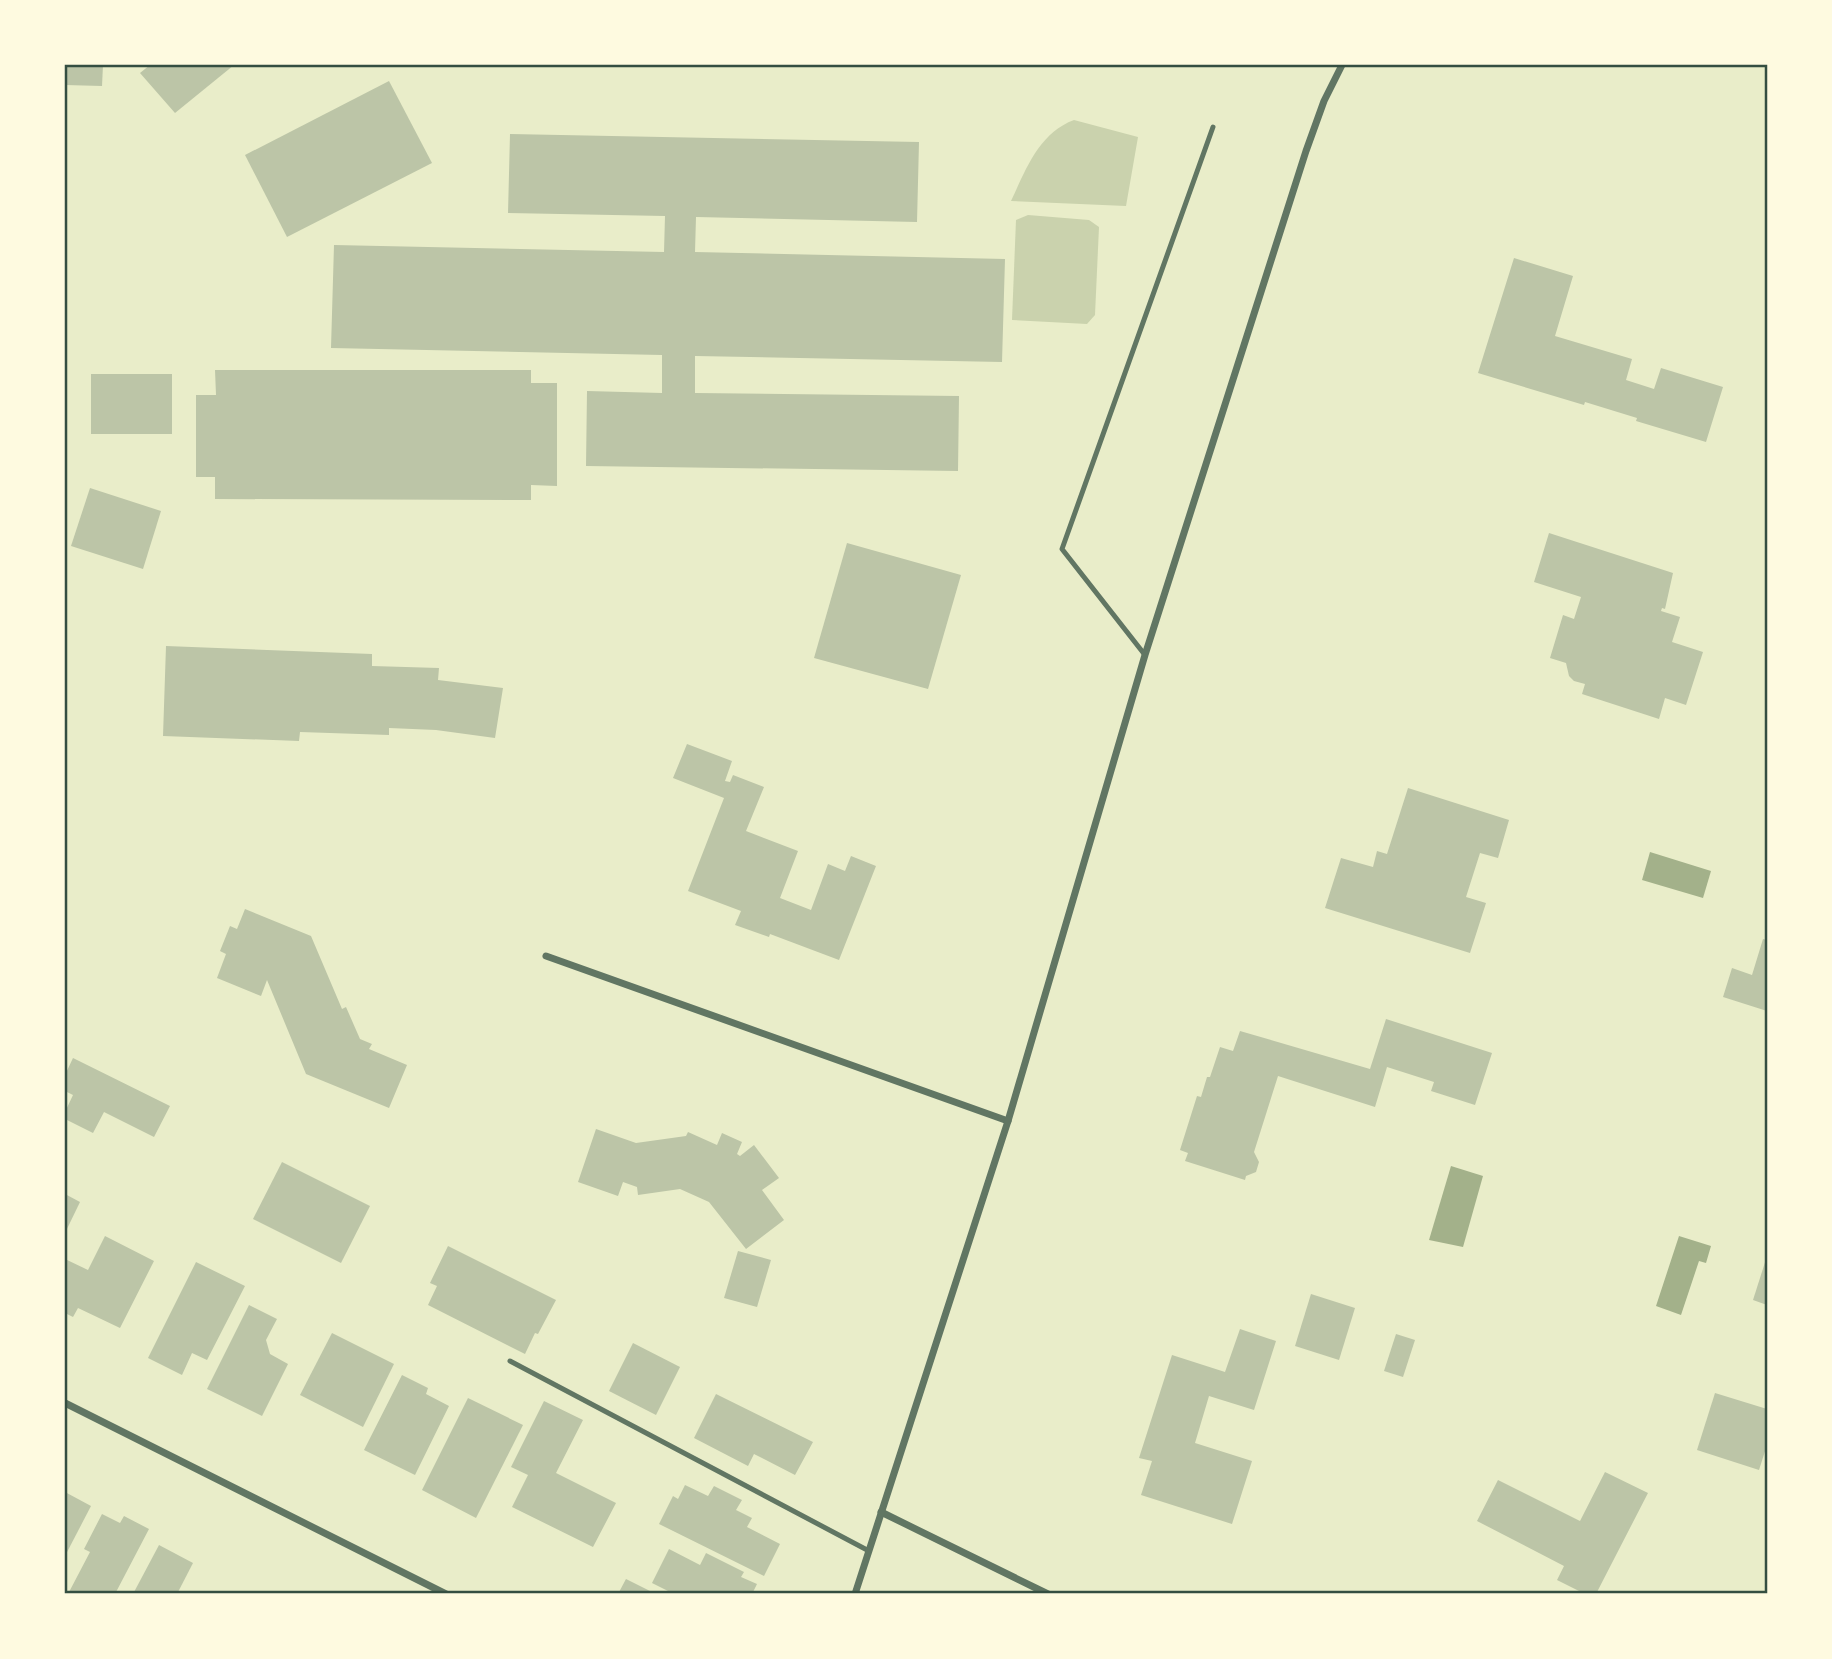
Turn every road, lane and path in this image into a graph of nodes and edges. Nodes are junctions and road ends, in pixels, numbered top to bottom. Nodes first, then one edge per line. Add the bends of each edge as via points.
1 (1342, 65) edge
2 (1213, 127) dead end
3 (1145, 655) junction
4 (546, 956) dead end
5 (1008, 1121) junction
6 (510, 1362) dead end
7 (65, 1403) edge
8 (881, 1512) junction
9 (869, 1551) junction
10 (446, 1594) edge
11 (855, 1594) edge
12 (1048, 1594) edge

1 - 3 street via 1306,151
2 - 3 lane via 1062,549
3 - 5 street
4 - 5 street
5 - 8 street
6 - 9 lane
7 - 10 street
8 - 9 street
8 - 12 street
9 - 11 street

